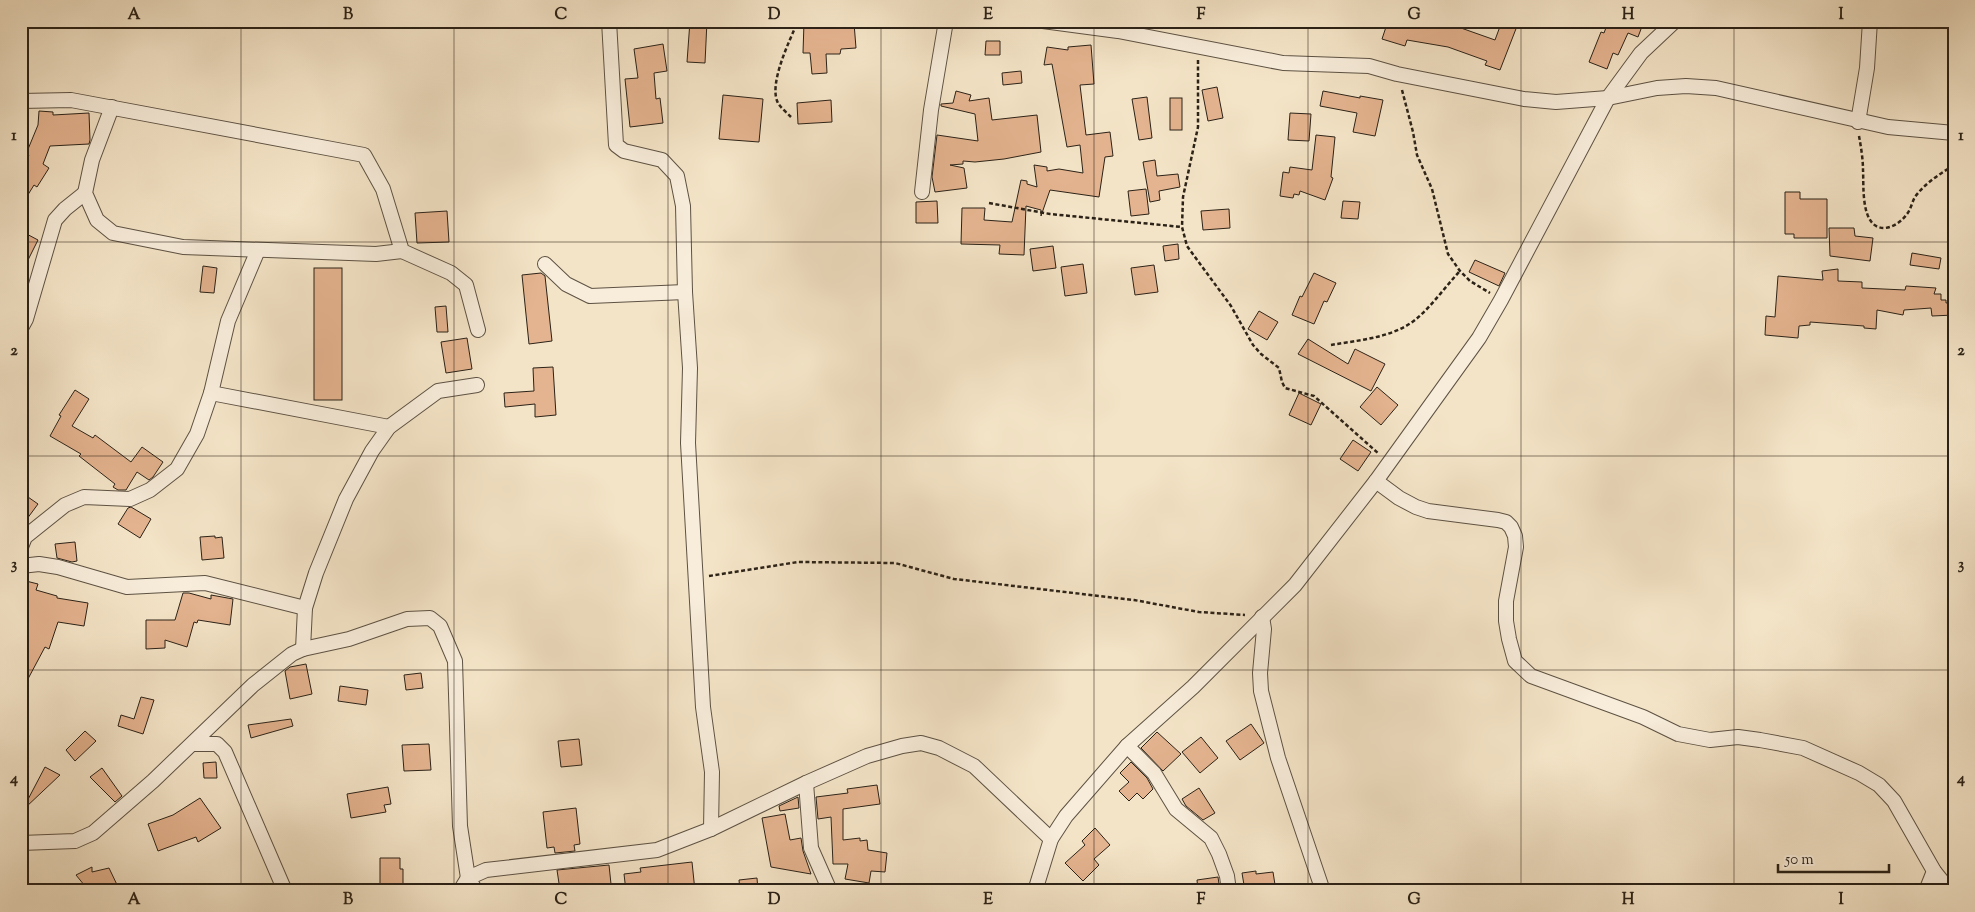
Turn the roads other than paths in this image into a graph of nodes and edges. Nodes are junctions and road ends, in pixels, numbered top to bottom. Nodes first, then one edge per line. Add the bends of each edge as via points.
1 (608, 21) edge
2 (946, 21) edge
3 (1043, 21) edge
4 (1674, 21) edge
5 (1870, 21) edge
6 (1608, 98) junction
7 (21, 101) edge
8 (112, 106) junction
9 (1858, 122) junction
10 (1954, 133) edge
11 (922, 192) dead end
12 (85, 193) junction
13 (258, 250) junction
14 (402, 251) junction
15 (545, 264) dead end
16 (685, 292) junction
17 (21, 328) edge
18 (478, 330) dead end
19 (477, 385) dead end
20 (211, 393) junction
21 (389, 428) junction
22 (1376, 481) junction
23 (21, 547) edge
24 (21, 566) edge
25 (305, 608) junction
26 (1262, 617) junction
27 (303, 649) junction
28 (193, 744) junction
29 (1126, 746) junction
30 (806, 783) junction
31 (711, 829) junction
32 (1051, 839) junction
33 (21, 843) edge
34 (1934, 871) junction
35 (468, 878) junction
36 (285, 891) edge
37 (460, 891) edge
38 (476, 891) edge
39 (830, 891) edge
40 (1035, 891) edge
41 (1229, 891) edge
42 (1323, 891) edge
43 (1926, 891) edge
44 (1950, 891) edge

1 - 16 street via 616,145 624,151 662,160 677,176 683,206
2 - 11 street
3 - 6 street via 1118,31 1283,63 1369,66 1524,99 1556,102
4 - 6 street via 1641,53
5 - 9 street via 1867,68
6 - 9 street via 1657,88 1716,88
6 - 22 street via 1479,338
7 - 8 street via 71,100
8 - 12 street via 92,160
8 - 14 street via 364,155 384,189
9 - 10 street via 1888,128
12 - 13 street via 97,220 113,233 183,248
12 - 17 street via 55,220
13 - 14 street via 376,254
13 - 20 street via 228,321
14 - 18 street via 451,273 466,285
15 - 16 street via 566,284 590,296
16 - 31 street via 690,368 688,444 703,707 712,772
19 - 21 street via 438,391
20 - 21 street
20 - 23 street via 197,434 177,469 150,490 130,499 84,497 65,505 25,537
21 - 25 street via 372,451 346,500
22 - 26 street via 1295,585
22 - 34 street via 1416,507 1498,520 1511,527 1516,547 1506,602 1506,621 1515,661 1531,676 1643,717 1678,734 1710,740 1760,740 1803,748 1859,772 1879,785 1894,801
24 - 25 street via 58,567 127,587 205,583
25 - 27 street
26 - 29 street via 1193,687
26 - 42 street via 1262,699 1278,758
27 - 28 street via 253,685
27 - 35 street via 350,639 407,619 430,618 440,626 455,661 460,826
28 - 33 street via 93,833 75,842
28 - 36 street via 217,744 226,752
29 - 32 street via 1066,816
29 - 41 street via 1154,773 1176,809 1210,838 1227,876
30 - 31 street
30 - 32 street via 867,756 921,743 939,748 974,766
30 - 39 street via 811,848
31 - 35 street via 657,850 486,870
32 - 40 street
34 - 43 street
34 - 44 street
35 - 37 street
35 - 38 street

